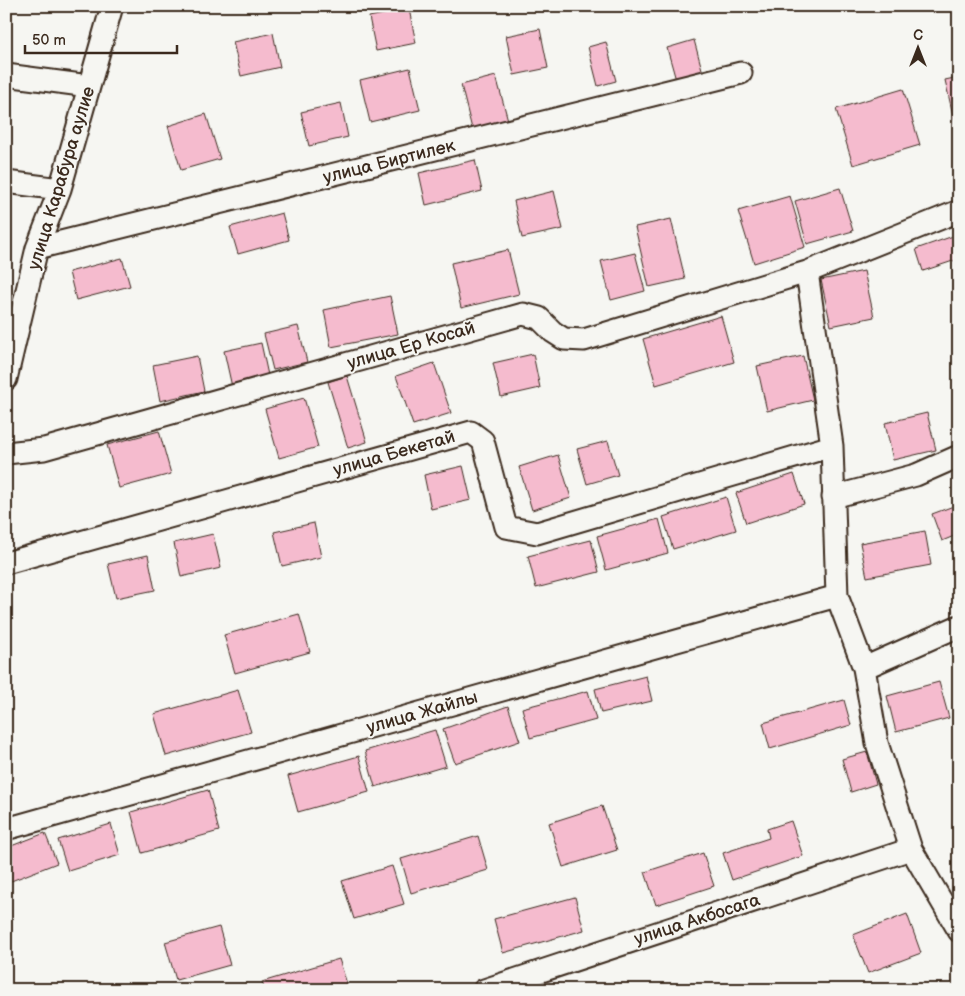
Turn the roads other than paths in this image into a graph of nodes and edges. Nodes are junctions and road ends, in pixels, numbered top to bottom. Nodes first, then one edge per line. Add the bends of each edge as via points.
1 (112, 6) edge
2 (741, 73) dead end
3 (6, 75) edge
4 (89, 86) junction
5 (6, 182) edge
6 (60, 189) junction
7 (959, 211) edge
8 (37, 248) junction
9 (807, 272) junction
10 (6, 379) edge
11 (832, 446) junction
12 (6, 453) edge
13 (959, 456) edge
14 (833, 497) junction
15 (6, 563) edge
16 (837, 596) junction
17 (959, 626) edge
18 (864, 668) junction
19 (6, 829) edge
20 (911, 849) junction
21 (959, 931) edge
22 (484, 990) edge

1 - 4 street, улица Карабура аулие
2 - 8 street, улица Биртилек
3 - 4 street
4 - 6 street, улица Карабура аулие
5 - 6 street
6 - 8 street, улица Карабура аулие
7 - 9 street, улица Ер Косай
8 - 10 street, улица Карабура аулие
9 - 11 street
9 - 12 street, улица Ер Косай via 584,340 564,339 539,318 523,314 44,449
11 - 14 street
11 - 15 street, улица Бекетай via 537,533 506,527 483,441 471,432
13 - 14 street via 916,475
14 - 16 street
16 - 18 street
16 - 19 street, улица Жайлы
17 - 18 street
18 - 20 street via 877,743
20 - 21 street
20 - 22 street, улица Акбосага

